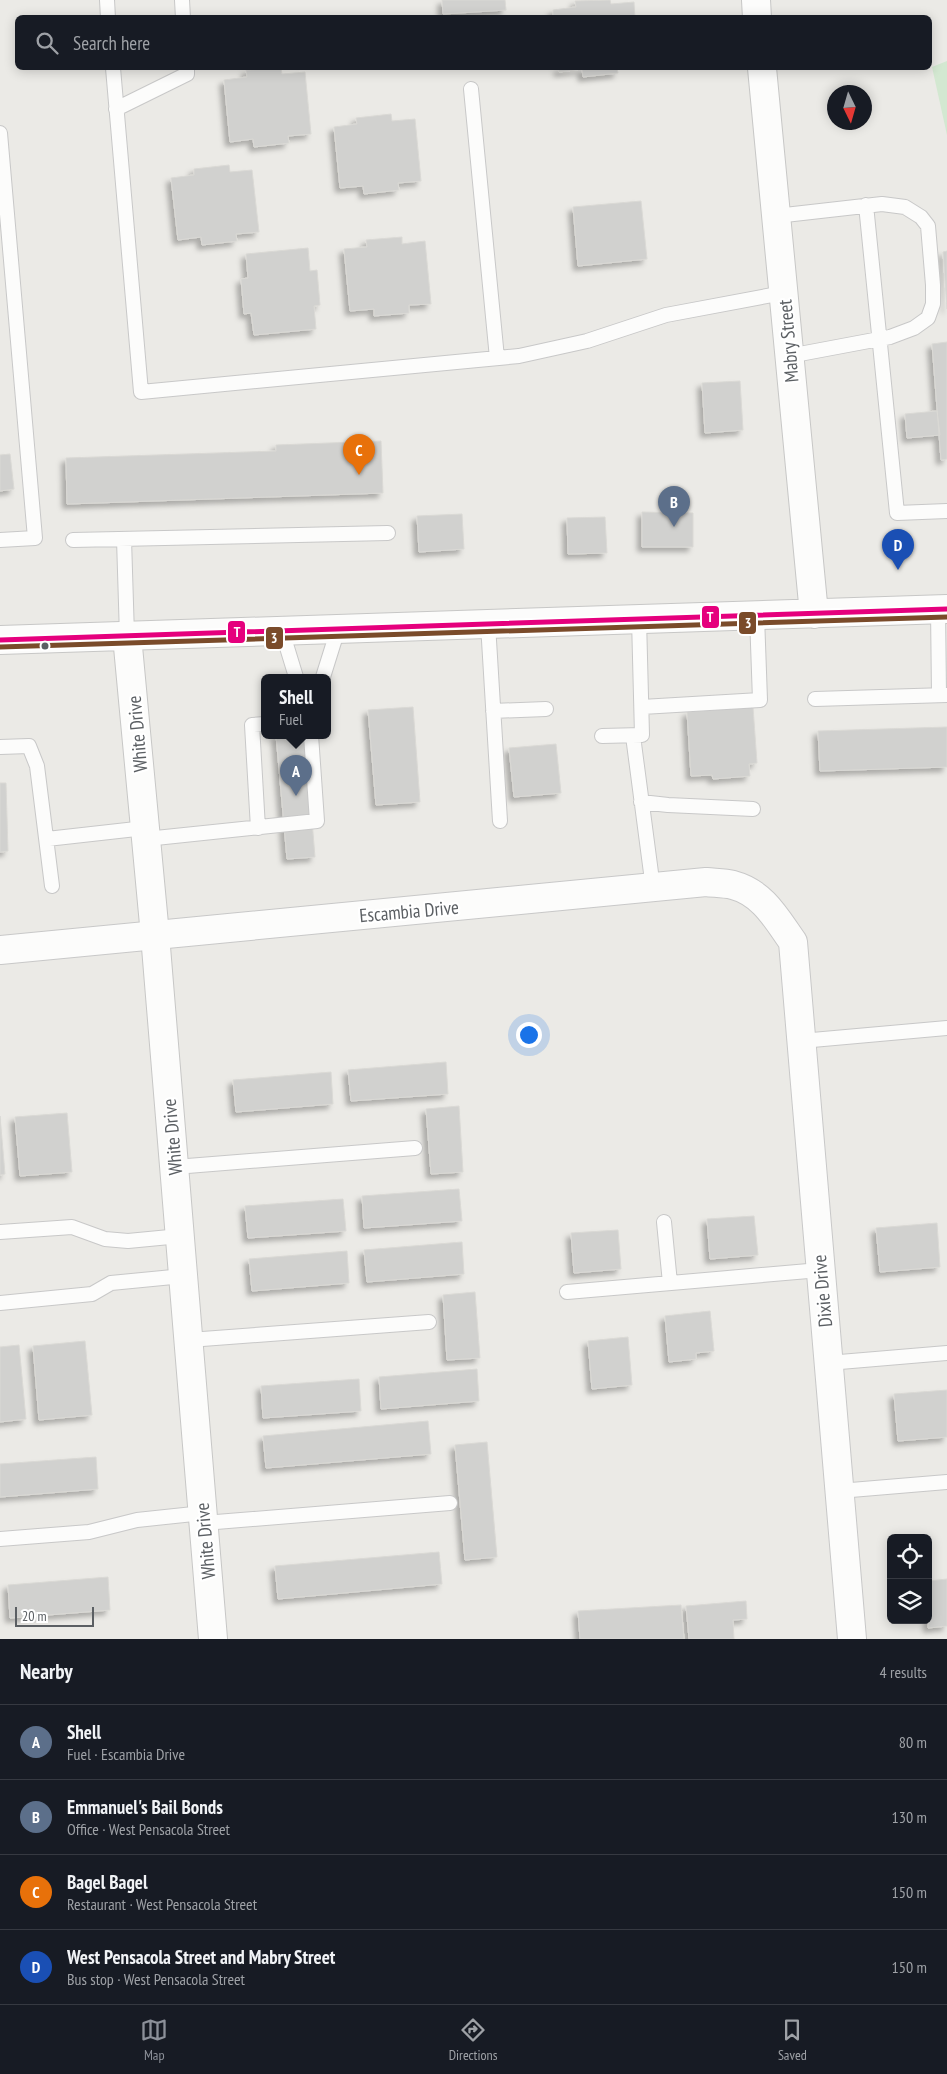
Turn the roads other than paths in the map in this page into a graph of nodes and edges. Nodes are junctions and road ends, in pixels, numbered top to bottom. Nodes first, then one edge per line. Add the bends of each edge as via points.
1 (107, 0) edge
2 (182, 0) edge
3 (756, 0) edge
4 (108, 15) edge
5 (183, 15) edge
6 (757, 15) edge
7 (113, 70) edge
8 (187, 70) edge
9 (762, 70) edge
10 (471, 89) dead end
11 (116, 109) junction
12 (0, 132) edge
13 (2, 185) edge
14 (866, 206) junction
15 (776, 216) junction
16 (5, 257) edge
17 (783, 293) junction
18 (880, 339) junction
19 (789, 356) junction
20 (498, 358) junction
21 (947, 512) edge
22 (388, 533) dead end
23 (124, 539) junction
24 (0, 540) edge
25 (74, 540) dead end
26 (942, 609) edge
27 (814, 614) junction
28 (757, 616) junction
29 (639, 619) junction
30 (488, 624) junction
31 (338, 629) junction
32 (282, 631) junction
33 (127, 636) junction
34 (0, 640) edge
35 (295, 674) edge
36 (324, 674) edge
37 (943, 695) edge
38 (815, 699) dead end
39 (642, 707) junction
40 (546, 708) dead end
41 (493, 711) junction
42 (261, 724) edge
43 (602, 736) dead end
44 (633, 736) junction
45 (311, 739) edge
46 (0, 747) edge
47 (642, 802) junction
48 (753, 809) dead end
49 (500, 821) dead end
50 (258, 828) junction
51 (146, 834) junction
52 (47, 839) junction
53 (52, 886) dead end
54 (653, 888) junction
55 (155, 935) junction
56 (793, 942) joint
57 (0, 950) edge
58 (947, 1028) edge
59 (801, 1041) junction
60 (415, 1148) dead end
61 (175, 1167) junction
62 (664, 1222) dead end
63 (0, 1232) edge
64 (180, 1236) junction
65 (820, 1270) junction
66 (183, 1276) junction
67 (670, 1283) junction
68 (567, 1292) dead end
69 (0, 1303) edge
70 (429, 1322) dead end
71 (188, 1340) junction
72 (947, 1353) edge
73 (828, 1363) junction
74 (947, 1482) edge
75 (839, 1491) junction
76 (450, 1503) dead end
77 (203, 1518) junction
78 (0, 1539) edge
79 (213, 1639) edge
80 (852, 1639) edge

1 - 4 lane
2 - 5 lane
3 - 6 street
7 - 11 lane
8 - 11 lane via 187,74
9 - 15 street, Mabry Street
10 - 20 lane
11 - 20 lane via 141,392
12 - 13 lane
13 - 16 lane
14 - 15 lane
14 - 18 lane
14 - 18 lane via 905,207 928,226 933,304 928,318 914,328
15 - 17 street, Mabry Street
16 - 24 lane via 35,538
17 - 19 street, Mabry Street
17 - 20 lane via 666,315 586,341
18 - 19 lane
18 - 21 lane via 898,513
19 - 27 street, Mabry Street
22 - 23 lane
23 - 25 lane
23 - 33 lane
26 - 27 street
26 - 37 lane
27 - 28 street
28 - 29 street
28 - 39 lane via 760,700
29 - 30 street
29 - 39 lane
30 - 31 street
30 - 41 lane
31 - 32 street
31 - 36 lane
32 - 33 street
32 - 35 lane
33 - 34 street
33 - 51 street, White Drive
37 - 38 lane
39 - 44 lane via 642,735
40 - 41 lane
41 - 49 lane
42 - 50 lane via 252,725
43 - 44 lane
44 - 47 lane
45 - 50 lane via 318,821
46 - 52 lane via 29,746 37,766
47 - 48 lane
47 - 54 lane
50 - 51 lane
51 - 52 lane
51 - 55 street, White Drive
52 - 53 lane
54 - 55 street, Escambia Drive
54 - 56 street, Escambia Drive via 706,882 733,885 766,903
55 - 57 street, Escambia Drive
55 - 61 street, White Drive
56 - 59 street, Dixie Drive
58 - 59 lane
59 - 65 street, Dixie Drive
60 - 61 lane
61 - 64 street, White Drive
62 - 67 lane
63 - 64 lane via 72,1227 120,1241
64 - 66 street, White Drive
65 - 67 lane
65 - 73 street, Dixie Drive
66 - 69 lane via 111,1283 92,1294
66 - 71 street, White Drive
67 - 68 lane
70 - 71 lane
71 - 77 street, White Drive
72 - 73 lane
73 - 75 street, Dixie Drive
74 - 75 lane
75 - 80 street, Dixie Drive
76 - 77 lane
77 - 78 lane via 138,1520 89,1532
77 - 79 street, White Drive

